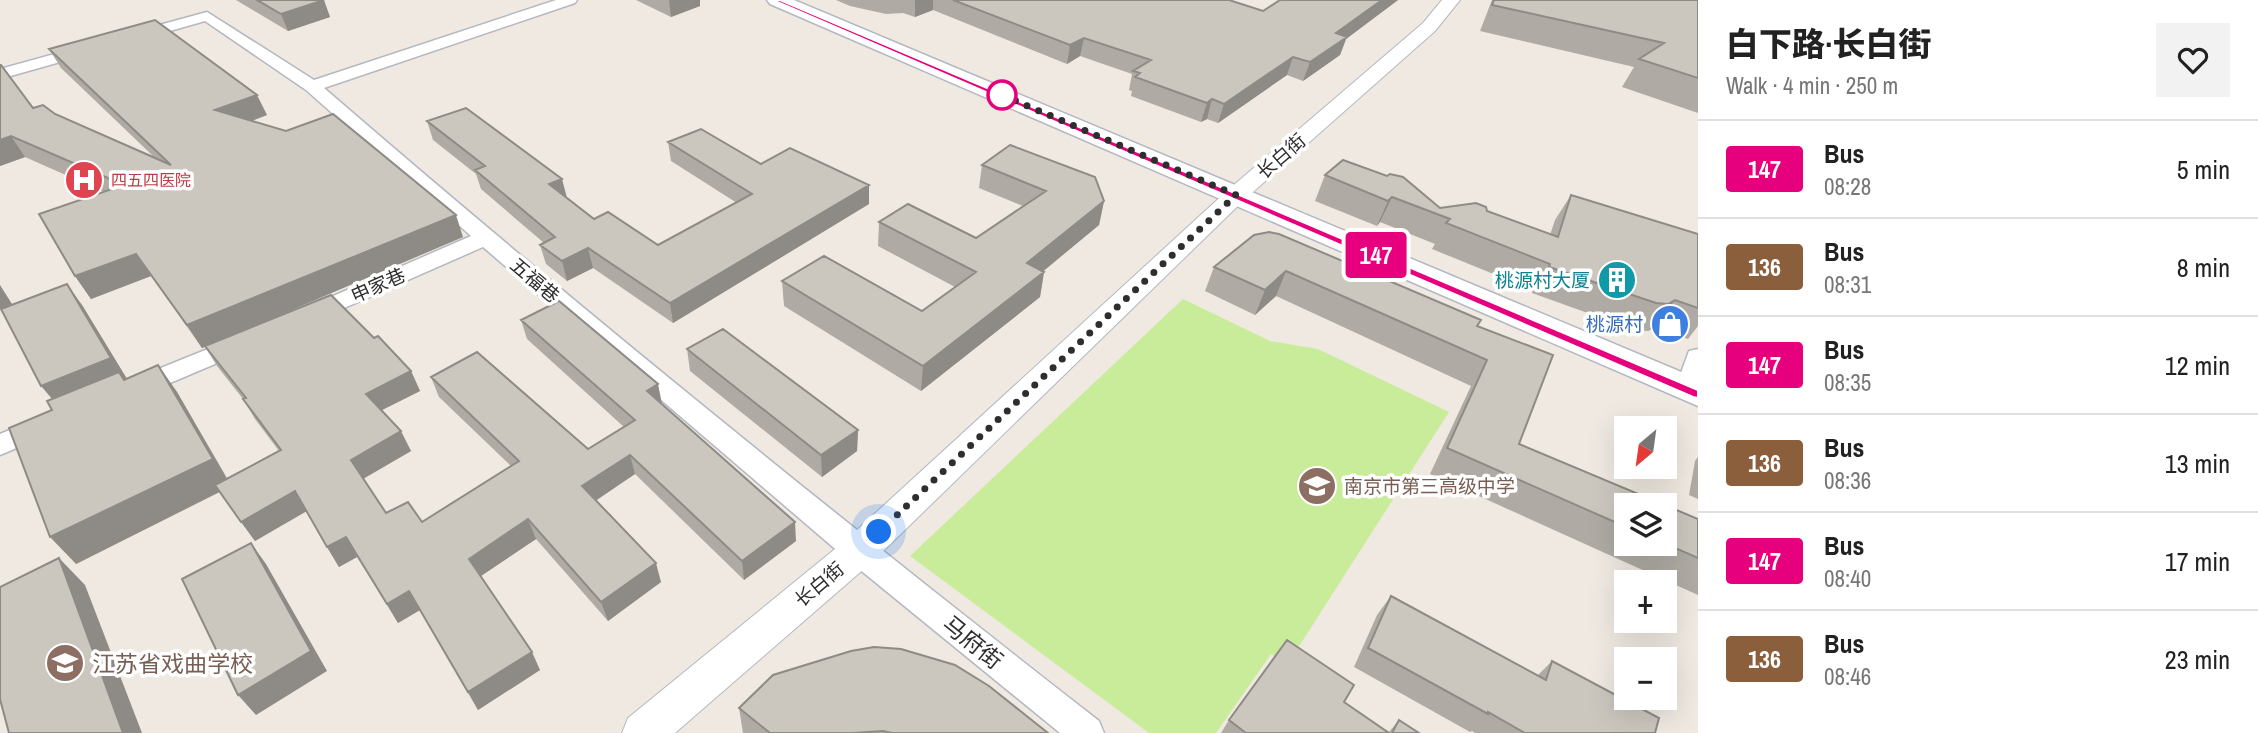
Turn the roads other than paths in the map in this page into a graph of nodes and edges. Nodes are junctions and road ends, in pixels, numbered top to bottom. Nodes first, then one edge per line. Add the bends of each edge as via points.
1 (570, 0) edge
2 (777, 0) edge
3 (1451, 0) edge
4 (0, 74) edge
5 (312, 86) junction
6 (1236, 195) junction
7 (485, 238) junction
8 (288, 324) edge
9 (263, 334) edge
10 (1698, 356) edge
11 (1693, 391) edge
12 (111, 397) edge
13 (61, 419) edge
14 (0, 445) edge
15 (859, 551) junction
16 (643, 733) edge
17 (1087, 733) edge

1 - 5 street
2 - 6 main road
3 - 6 street, 长白街 via 1429,27
4 - 5 street, 五福巷 via 207,16
5 - 7 street, 五福巷
6 - 11 main road
6 - 15 street, 长白街
7 - 8 street, 申家巷
7 - 15 street, 五福巷
9 - 12 street
10 - 11 street
13 - 14 street
15 - 16 street, 长白街
15 - 17 street, 马府街

